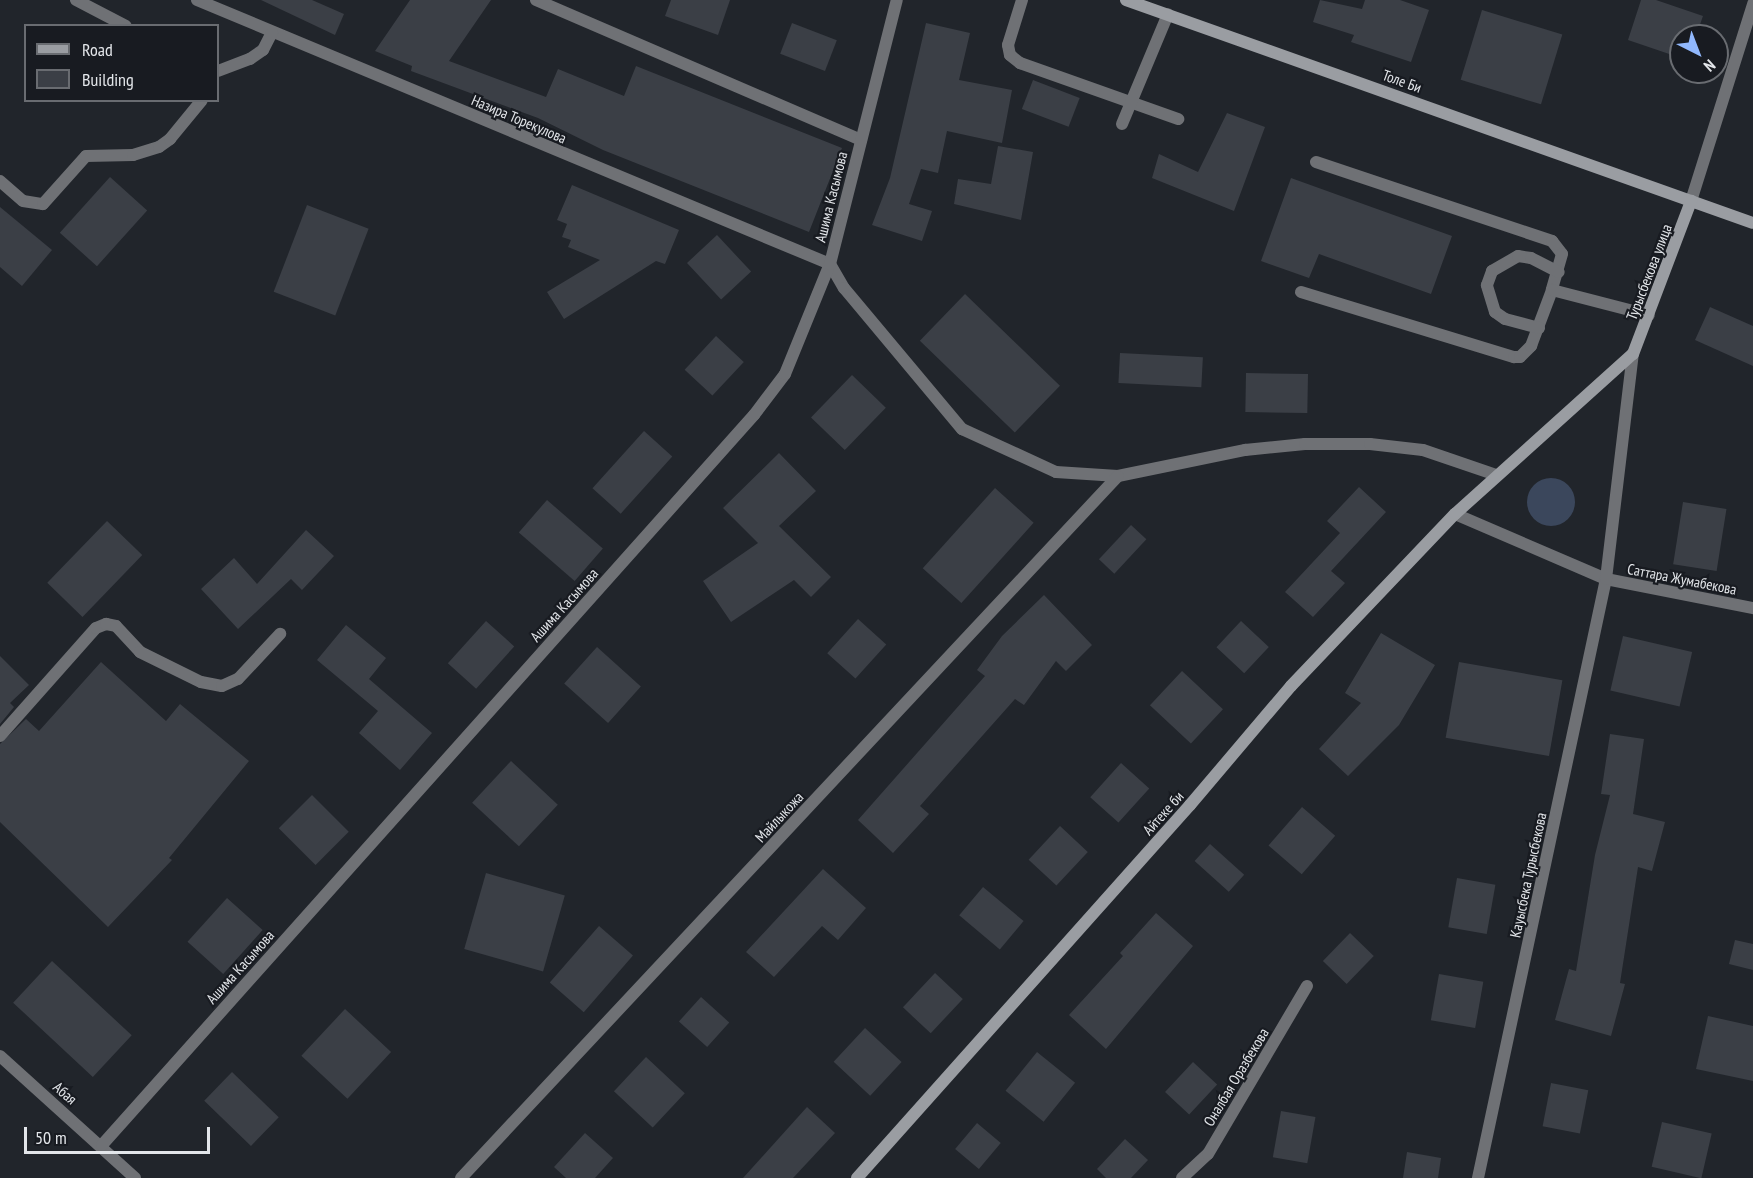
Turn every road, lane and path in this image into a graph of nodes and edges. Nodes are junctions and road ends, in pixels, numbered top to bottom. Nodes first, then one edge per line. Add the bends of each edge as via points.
1 (76, 0) edge
2 (197, 0) edge
3 (536, 0) edge
4 (897, 0) edge
5 (1022, 0) edge
6 (1126, 0) edge
7 (1753, 4) edge
8 (1168, 14) junction
9 (122, 24) edge
10 (272, 32) junction
11 (219, 71) edge
12 (200, 102) edge
13 (1131, 102) junction
14 (1178, 119) dead end
15 (1122, 124) dead end
16 (861, 141) junction
17 (1316, 162) dead end
18 (0, 181) edge
19 (1691, 201) junction
20 (1753, 223) edge
21 (830, 264) junction
22 (1559, 272) junction
23 (1552, 290) junction
24 (1301, 292) dead end
25 (1649, 315) junction
26 (1539, 328) junction
27 (1633, 354) junction
28 (1496, 475) junction
29 (1118, 476) junction
30 (1455, 514) junction
31 (1606, 579) junction
32 (1753, 608) edge
33 (280, 633) dead end
34 (0, 736) edge
35 (1307, 986) dead end
36 (0, 1056) edge
37 (102, 1145) junction
38 (1187, 1176) edge
39 (135, 1178) edge
40 (462, 1178) edge
41 (857, 1178) edge
42 (1478, 1178) edge

1 - 9 street
2 - 10 street, Назира Торекулова
3 - 16 street via 599,31
4 - 16 street, Ашима Касымова
5 - 13 street via 1008,38 1010,55 1020,63
6 - 8 street, Толе Би
7 - 19 street
8 - 13 street
8 - 19 street, Толе Би
10 - 11 street via 263,50
10 - 21 street, Назира Торекулова
12 - 18 street via 171,139 159,147 133,154 86,156 43,204 23,201
13 - 14 street
13 - 15 street
16 - 21 street, Ашима Касымова
17 - 22 street via 1552,241 1562,254
19 - 20 street
19 - 25 street, Турысбекова улица
21 - 29 street via 873,323 962,429 1056,472
21 - 37 street, Ашима Касымова via 785,374 754,415
22 - 23 street
22 - 26 street via 1518,256 1492,271 1487,285 1495,312 1505,319
23 - 25 street
23 - 26 street
24 - 26 street via 1514,357 1525,353
25 - 27 street, Турысбекова улица
27 - 28 street, Айтеке би
27 - 31 street, Кауысбека Турысбекова
28 - 29 street via 1423,450 1305,444 1245,450
28 - 30 street, Айтеке би
29 - 40 street, Майлыкожа
30 - 31 street, Саттара Жумабекова
30 - 41 street, Айтеке би via 1291,686
31 - 32 street, Саттара Жумабекова
31 - 42 street, Кауысбека Турысбекова
33 - 34 street via 238,679 222,686 201,682 141,652 116,626 106,624 96,628
35 - 38 street, Оналбая Оразбекова via 1208,1154
36 - 37 street, Абая
37 - 39 street, Абая

